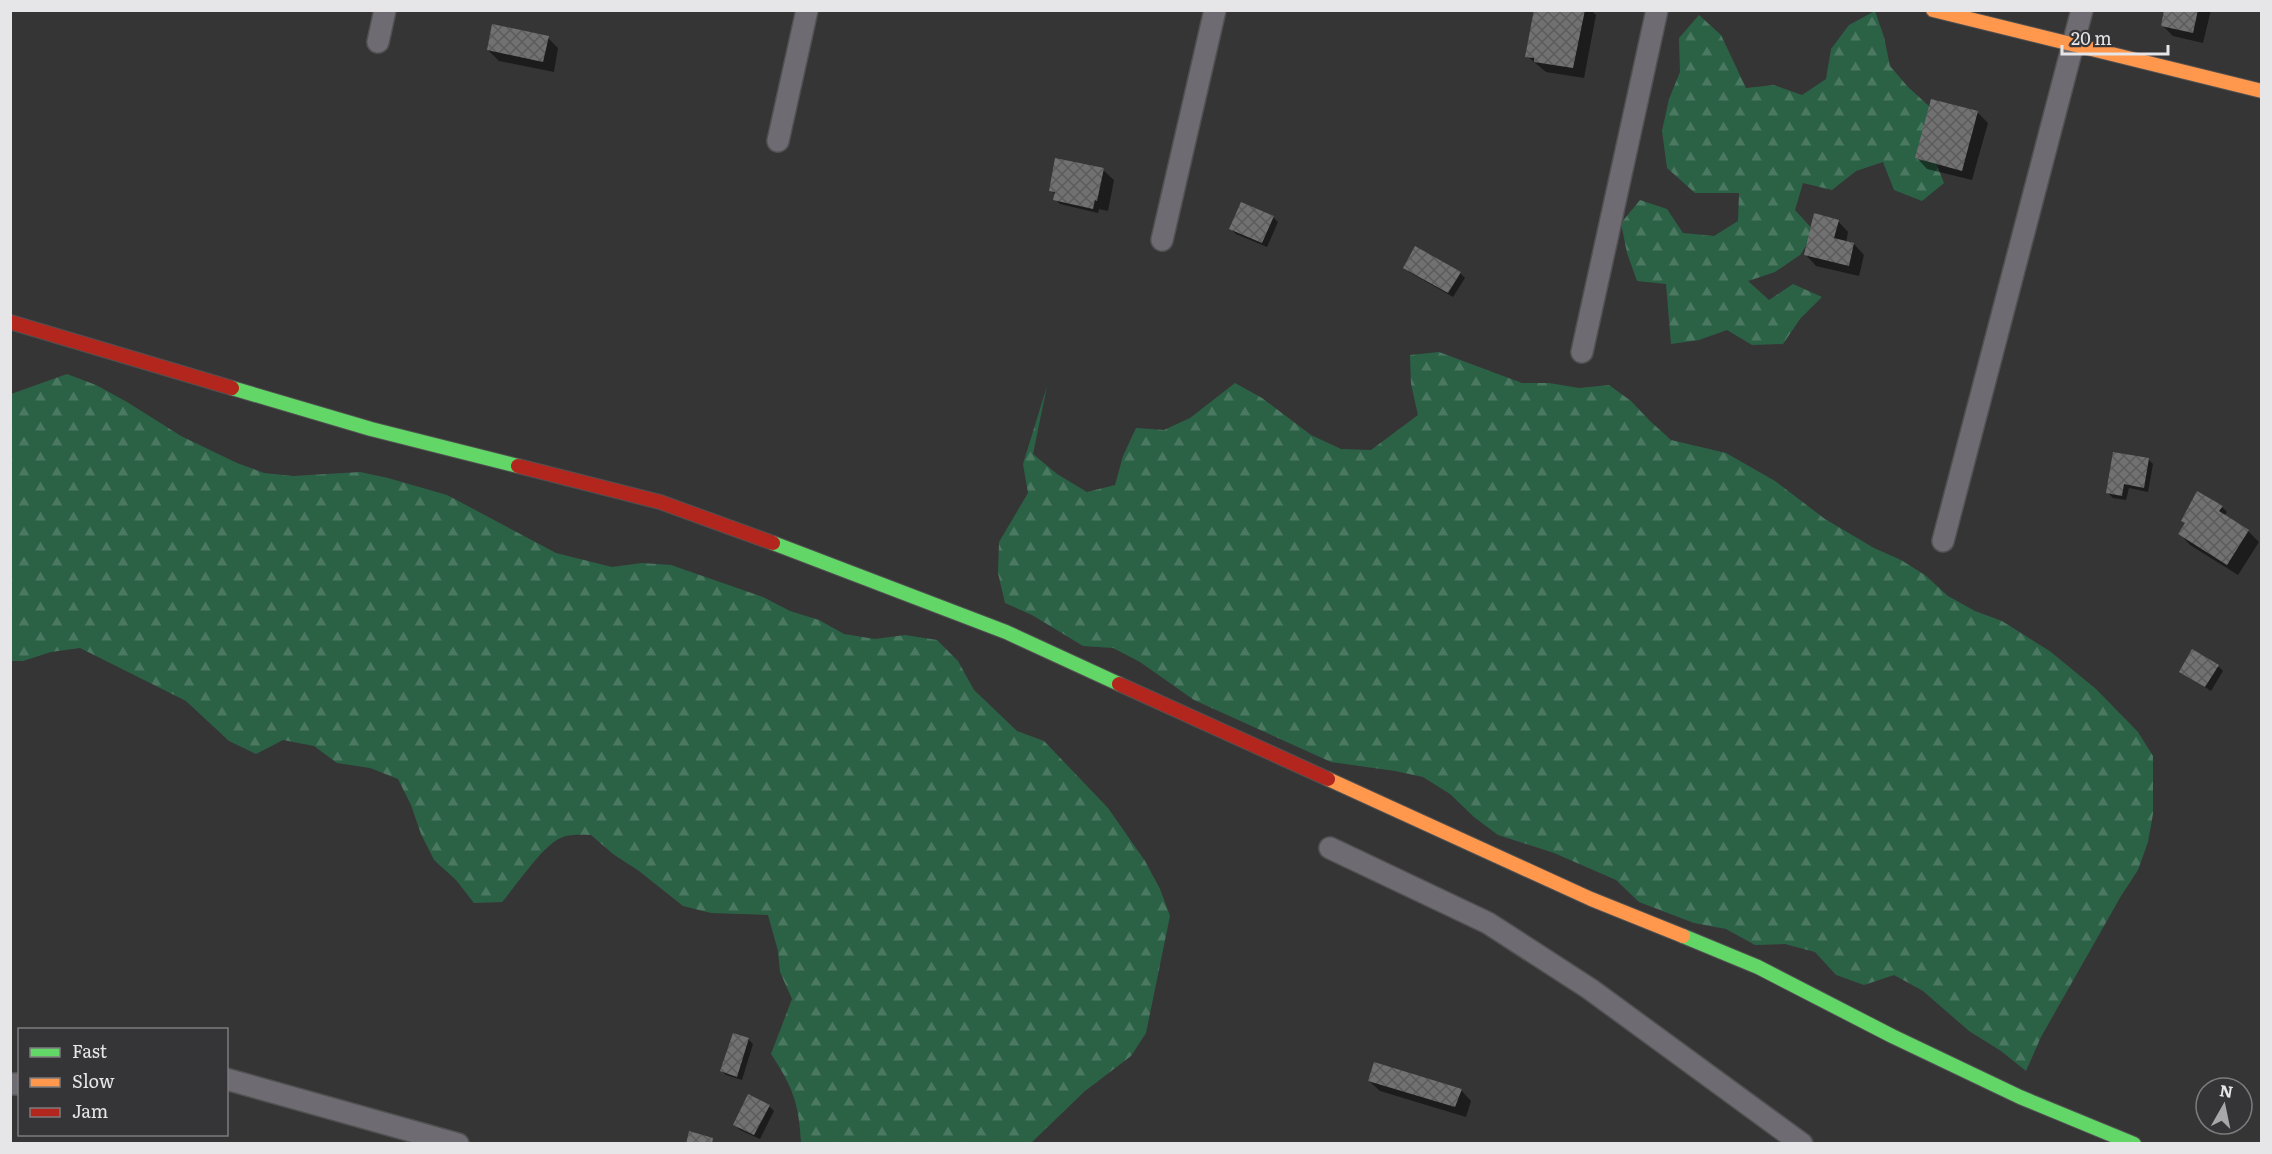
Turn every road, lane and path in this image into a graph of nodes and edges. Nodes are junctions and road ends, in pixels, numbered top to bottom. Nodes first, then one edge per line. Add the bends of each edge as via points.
1 (384, 10) edge
2 (807, 10) edge
3 (1215, 10) edge
4 (1657, 10) edge
5 (1933, 10) edge
6 (2082, 10) edge
7 (378, 42) dead end
8 (2073, 45) junction
9 (2262, 91) edge
10 (778, 141) dead end
11 (1162, 240) dead end
12 (10, 322) edge
13 (1582, 352) dead end
14 (1943, 541) dead end
15 (1330, 848) dead end
16 (228, 1080) edge
17 (458, 1143) edge
18 (1802, 1143) edge
19 (2134, 1143) edge

1 - 7 lane
2 - 10 lane
3 - 11 lane
4 - 13 lane
5 - 8 street
6 - 8 lane
8 - 9 street
8 - 14 lane
12 - 19 street via 371,429 660,502 845,569 1006,632 1591,899 1758,967 2020,1097
15 - 18 lane via 1488,923 1590,989
16 - 17 lane

